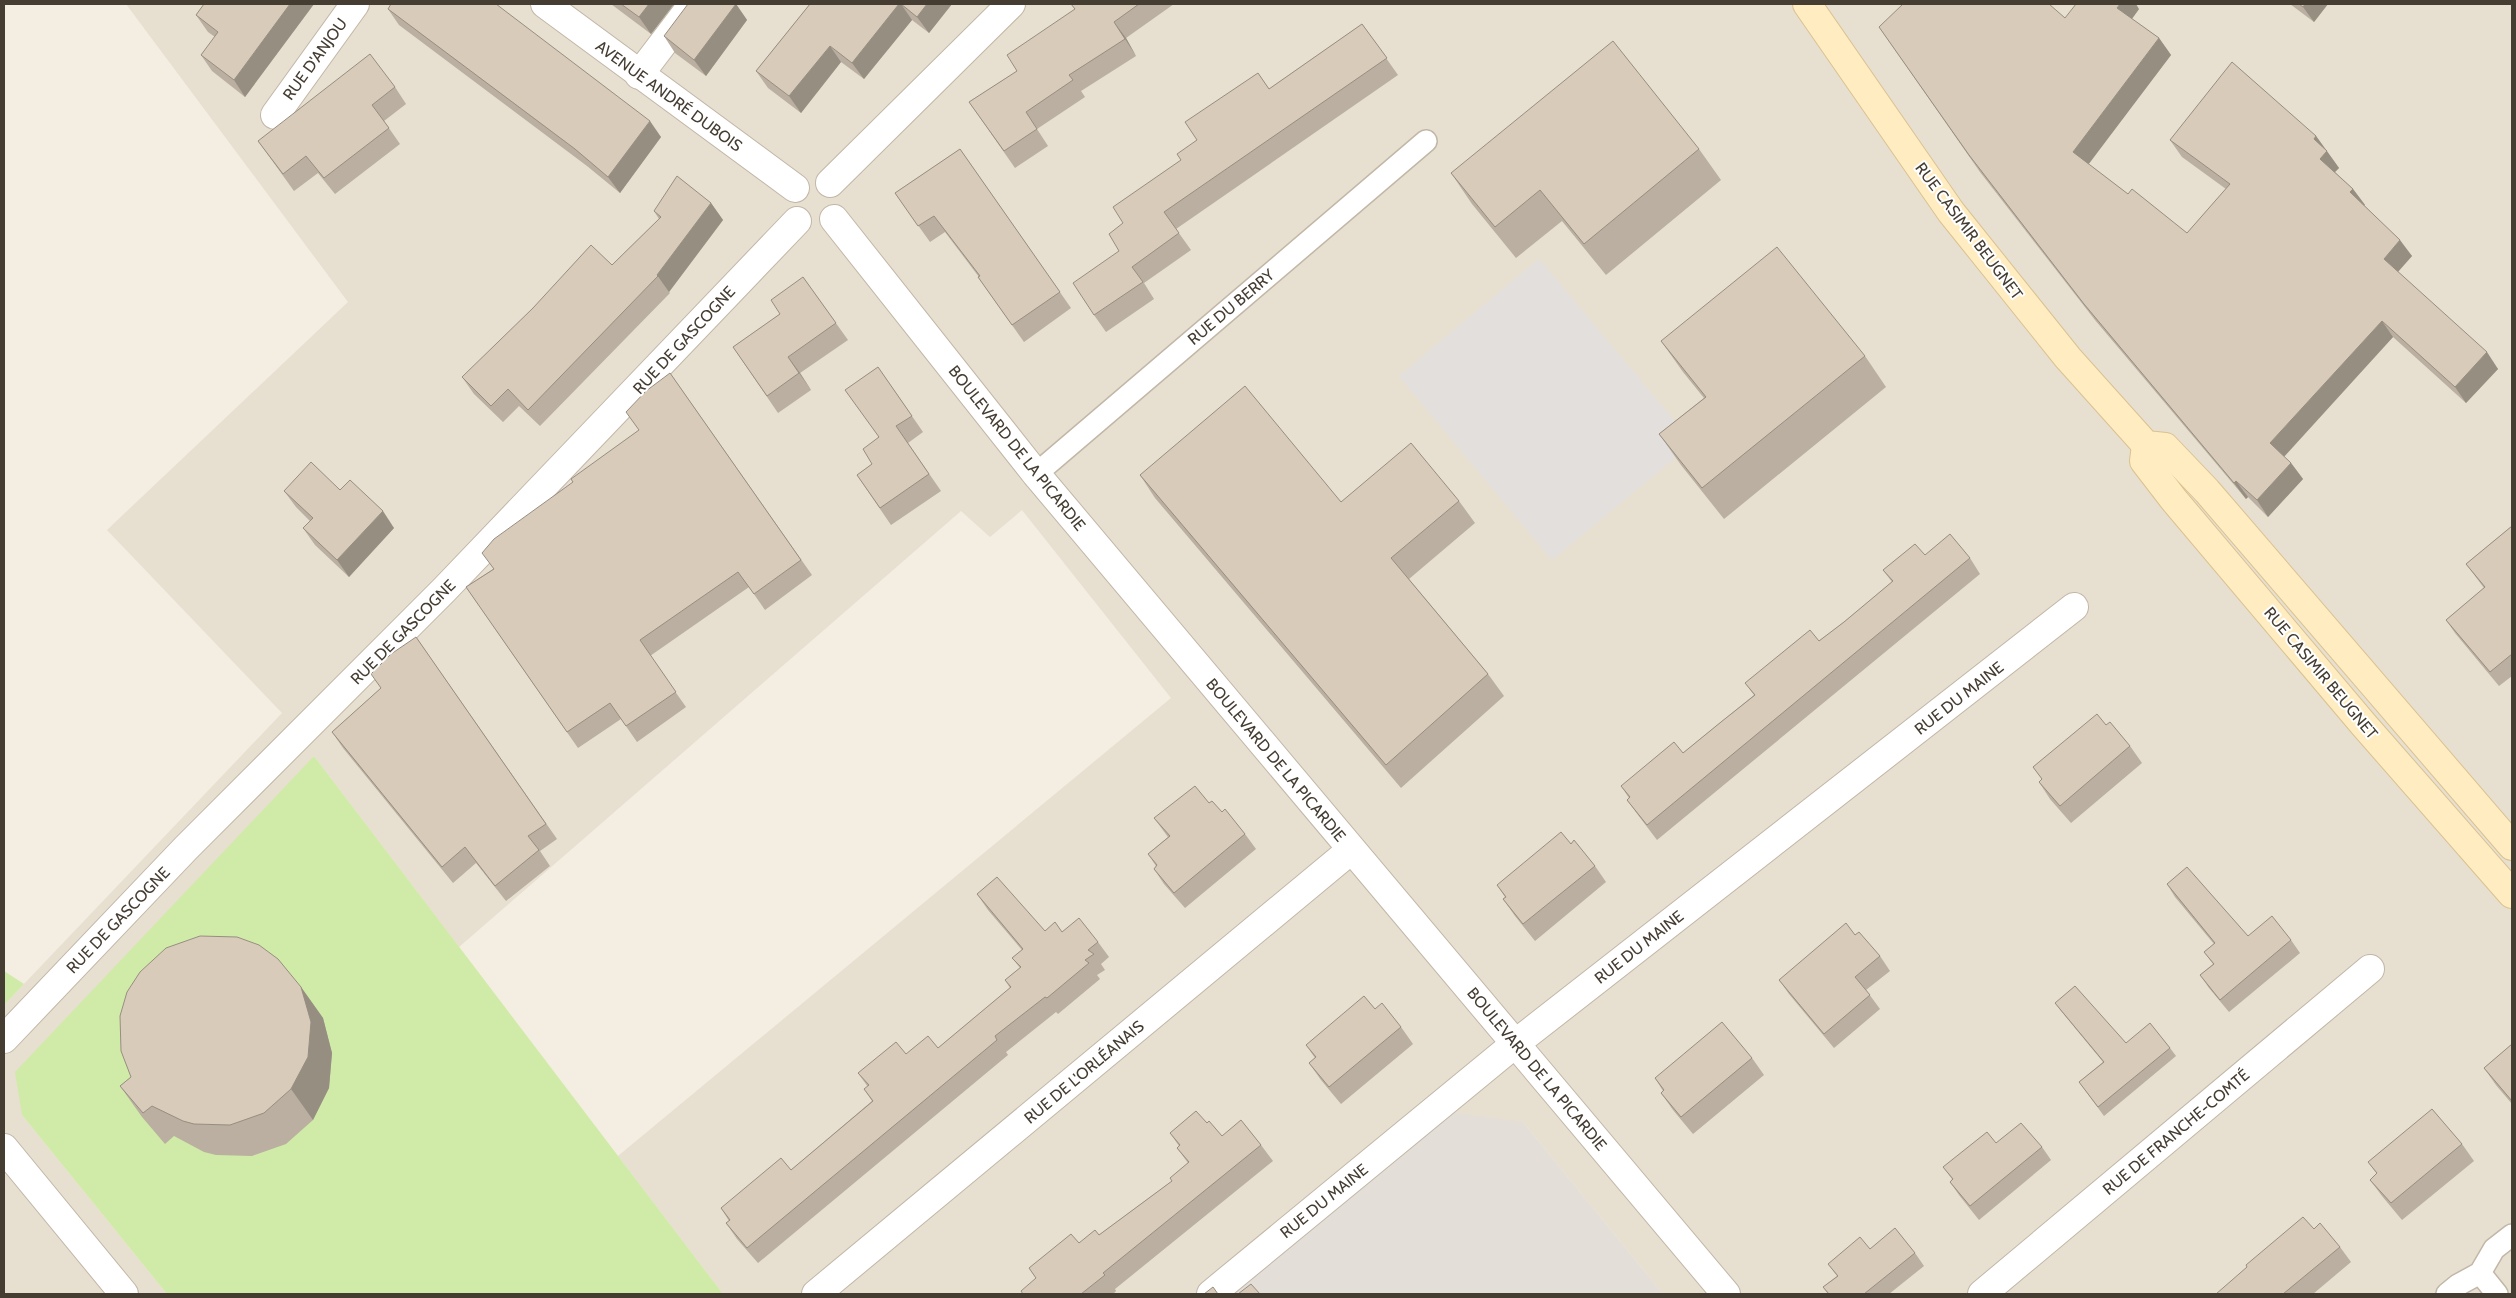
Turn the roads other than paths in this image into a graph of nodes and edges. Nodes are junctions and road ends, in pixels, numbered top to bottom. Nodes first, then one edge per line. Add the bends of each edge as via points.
1 (355, 4) edge
2 (545, 4) edge
3 (693, 4) edge
4 (1011, 4) edge
5 (1807, 4) edge
6 (639, 75) junction
7 (275, 115) dead end
8 (1426, 141) dead end
9 (830, 183) junction
10 (795, 188) junction
11 (834, 218) junction
12 (797, 221) junction
13 (2146, 445) junction
14 (1036, 474) junction
15 (2074, 607) dead end
16 (2512, 846) edge
17 (1351, 850) junction
18 (2512, 894) edge
19 (2370, 969) dead end
20 (4, 1039) edge
21 (1516, 1043) junction
22 (4, 1148) edge
23 (2512, 1235) edge
24 (2480, 1273) junction
25 (124, 1294) edge
26 (816, 1294) edge
27 (1211, 1294) edge
28 (1726, 1294) edge
29 (1982, 1294) edge
30 (2447, 1294) edge
31 (2498, 1294) edge

1 - 7 street, RUE D'ANJOU
2 - 6 street, AVENUE ANDRÉ DUBOIS
3 - 6 street
4 - 9 street
5 - 13 main road, RUE CASIMIR BEUGNET via 1951,212 2068,358
6 - 10 street, AVENUE ANDRÉ DUBOIS
8 - 14 lane, RUE DU BERRY
9 - 10 street via 815,178 800,182
9 - 11 street via 838,196 838,212
10 - 12 street via 790,205
11 - 12 street via 816,228
11 - 14 street, BOULEVARD DE LA PICARDIE
12 - 20 street, RUE DE GASCOGNE via 444,590 186,848
13 - 16 main road, RUE CASIMIR BEUGNET via 2165,448 2207,491
13 - 18 main road, RUE CASIMIR BEUGNET via 2144,462 2174,500
14 - 17 street, BOULEVARD DE LA PICARDIE
15 - 21 street, RUE DU MAINE
17 - 21 street, BOULEVARD DE LA PICARDIE
17 - 26 street, RUE DE L'ORLÉANAIS
19 - 29 street, RUE DE FRANCHE-COMTÉ
21 - 27 street, RUE DU MAINE
21 - 28 street, BOULEVARD DE LA PICARDIE via 1670,1231
22 - 25 street
23 - 24 lane via 2494,1249
24 - 30 lane
24 - 31 lane

